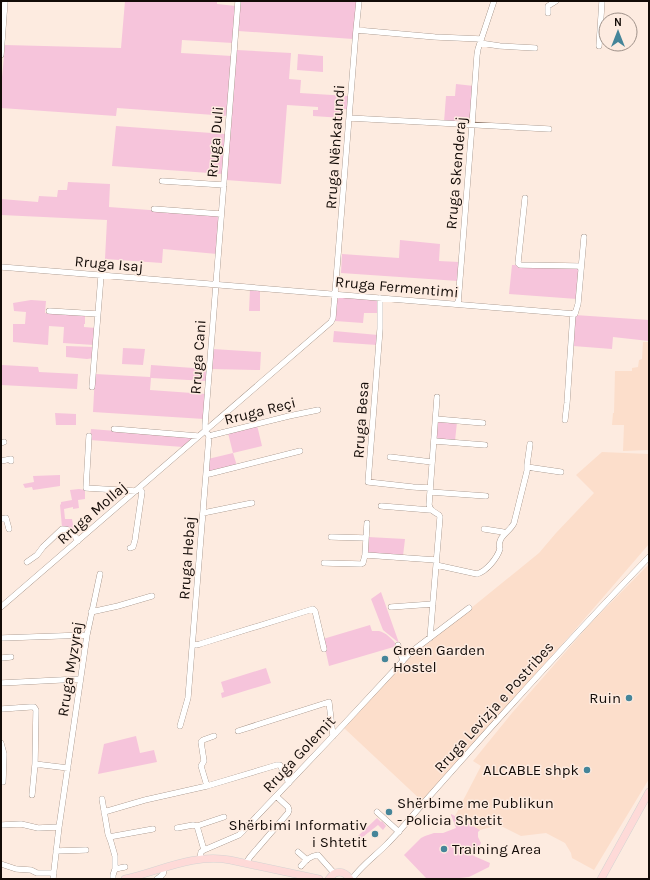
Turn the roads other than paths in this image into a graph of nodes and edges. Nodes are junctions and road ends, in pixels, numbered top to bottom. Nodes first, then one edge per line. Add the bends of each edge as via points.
1 (5, 1) edge
2 (238, 1) edge
3 (359, 1) edge
4 (494, 1) edge
5 (556, 1) edge
6 (602, 1) edge
7 (601, 12) edge
8 (548, 13) dead end
9 (356, 30) junction
10 (481, 41) junction
11 (535, 48) dead end
12 (1, 55) edge
13 (349, 118) junction
14 (472, 125) junction
15 (549, 129) dead end
16 (162, 181) dead end
17 (224, 185) junction
18 (525, 198) dead end
19 (154, 210) dead end
20 (221, 214) junction
21 (584, 237) dead end
22 (1, 267) edge
23 (581, 268) junction
24 (101, 276) junction
25 (216, 285) junction
26 (336, 294) junction
27 (380, 298) junction
28 (458, 304) junction
29 (49, 311) dead end
30 (98, 314) junction
31 (574, 314) junction
32 (92, 387) dead end
33 (437, 397) dead end
34 (318, 410) dead end
35 (436, 419) junction
36 (565, 420) dead end
37 (483, 423) dead end
38 (114, 429) dead end
39 (205, 430) junction
40 (89, 436) dead end
41 (198, 436) junction
42 (208, 436) junction
43 (434, 441) junction
44 (530, 444) dead end
45 (485, 445) dead end
46 (300, 451) dead end
47 (390, 458) dead end
48 (1, 461) edge
49 (11, 461) dead end
50 (432, 462) junction
51 (527, 467) junction
52 (561, 472) dead end
53 (206, 473) junction
54 (138, 489) junction
55 (430, 490) junction
56 (486, 496) dead end
57 (252, 503) dead end
58 (381, 506) dead end
59 (430, 510) junction
60 (203, 513) junction
61 (1, 519) edge
62 (367, 523) dead end
63 (9, 529) dead end
64 (484, 530) dead end
65 (505, 533) junction
66 (331, 537) dead end
67 (366, 538) junction
68 (78, 541) junction
69 (130, 548) dead end
70 (365, 554) junction
71 (649, 557) edge
72 (27, 562) dead end
73 (324, 563) dead end
74 (436, 563) junction
75 (100, 574) dead end
76 (152, 596) dead end
77 (433, 604) junction
78 (1, 607) edge
79 (392, 607) dead end
80 (469, 608) dead end
81 (91, 612) junction
82 (87, 636) junction
83 (1, 638) edge
84 (430, 638) junction
85 (192, 644) junction
86 (398, 644) dead end
87 (324, 649) dead end
88 (10, 657) dead end
89 (1, 658) edge
90 (403, 661) junction
91 (80, 679) junction
92 (1, 684) edge
93 (1, 709) edge
94 (180, 726) dead end
95 (238, 731) dead end
96 (214, 736) dead end
97 (333, 736) junction
98 (1, 743) edge
99 (34, 764) junction
100 (68, 768) junction
101 (1, 782) edge
102 (289, 783) junction
103 (207, 786) junction
104 (649, 792) edge
105 (32, 795) dead end
106 (276, 796) junction
107 (102, 799) dead end
108 (104, 812) junction
109 (377, 812) dead end
110 (224, 817) dead end
111 (1, 824) edge
112 (197, 826) junction
113 (59, 827) junction
114 (177, 828) dead end
115 (153, 829) dead end
116 (399, 832) junction
117 (109, 837) junction
118 (86, 850) dead end
119 (204, 850) junction
120 (56, 851) junction
121 (298, 852) dead end
122 (200, 859) junction
123 (307, 860) junction
124 (246, 863) junction
125 (1, 864) edge
126 (301, 866) dead end
127 (124, 867) dead end
128 (163, 868) junction
129 (115, 869) junction
130 (53, 876) edge
131 (331, 876) edge
132 (349, 877) edge
133 (130, 878) edge
134 (114, 879) edge
135 (157, 879) edge
136 (318, 879) edge
137 (601, 879) edge

1 - 12 street
2 - 17 street, Rruga Duli
3 - 9 street, Rruga Nënkatundi
4 - 10 street, Rruga Skenderaj
5 - 8 street via 548,6
6 - 7 street
9 - 10 street
9 - 13 street, Rruga Nënkatundi
10 - 11 street
10 - 14 street, Rruga Skenderaj via 477,55
13 - 14 street
13 - 26 street, Rruga Nënkatundi
14 - 15 street
14 - 28 street, Rruga Skenderaj
16 - 17 street
17 - 20 street, Rruga Duli
18 - 23 street via 518,263
19 - 20 street
20 - 25 street, Rruga Duli
21 - 23 street
22 - 24 street, Rruga Isaj
23 - 31 street via 578,304
24 - 25 street, Rruga Isaj
24 - 30 street
25 - 26 street, Rruga Fermentimi
25 - 39 street, Rruga Cani
26 - 27 street, Rruga Fermentimi
26 - 39 street, Rruga Mollaj via 334,318 331,322
27 - 28 street, Rruga Fermentimi
27 - 55 street, Rruga Besa via 380,329 368,482
28 - 31 street, Rruga Fermentimi
29 - 30 street
30 - 32 street
31 - 36 street
33 - 35 street
34 - 42 street, Rruga Reçi
35 - 37 street
35 - 43 street
38 - 41 street
39 - 41 street, Rruga Mollaj
39 - 42 street, Rruga Hebaj
40 - 54 street via 86,488
41 - 54 street, Rruga Mollaj
42 - 53 street, Rruga Hebaj
43 - 45 street
43 - 50 street
44 - 51 street
46 - 53 street
47 - 50 street
48 - 49 street
50 - 55 street
51 - 52 street
51 - 65 street via 514,523
53 - 60 street, Rruga Hebaj
54 - 68 street, Rruga Mollaj
54 - 69 street via 142,492 135,541
55 - 56 street
55 - 59 street
57 - 60 street
58 - 59 street
59 - 74 street via 440,517
60 - 85 street, Rruga Hebaj
61 - 63 street via 6,518
62 - 67 street
64 - 65 street
65 - 74 street via 499,543 498,555 483,572 477,574
66 - 67 street
67 - 70 street
68 - 72 street via 72,531 62,529
68 - 78 street, Rruga Mollaj
70 - 73 street via 361,564
70 - 74 street
71 - 116 street, Rruga Levizja e Postribes via 524,690
74 - 77 street
75 - 81 street, Rruga Myzyraj
76 - 81 street
77 - 79 street
77 - 84 street
80 - 84 street, Rruga Golemit
81 - 82 street, Rruga Myzyraj
82 - 83 street
82 - 91 street, Rruga Myzyraj
84 - 90 street, Rruga Golemit
85 - 87 street via 200,644 313,609
85 - 94 street, Rruga Hebaj via 188,698
86 - 90 street
88 - 89 street
90 - 97 street, Rruga Golemit
91 - 92 street
91 - 100 street, Rruga Myzyraj
93 - 99 street via 34,707 36,710
95 - 97 street via 329,702
96 - 103 street via 201,742 204,761 201,766
97 - 102 street, Rruga Golemit
98 - 101 street via 4,754
99 - 100 street
99 - 105 street
100 - 113 street, Rruga Myzyraj
102 - 103 street via 279,764
102 - 106 street, Rruga Golemit
103 - 108 street
104 - 137 main road
106 - 119 street, Rruga Golemit via 242,832
106 - 124 street via 288,807 288,813
107 - 108 street
108 - 117 street
109 - 116 street
110 - 112 street
111 - 113 street via 38,828
112 - 114 street
112 - 119 street
113 - 120 street, Rruga Myzyraj
115 - 117 street
116 - 132 street, Rruga Levizja e Postribes
117 - 129 street
118 - 120 street
119 - 122 street
120 - 130 street, Rruga Myzyraj
121 - 123 street
122 - 124 main road via 220,858
122 - 128 main road
123 - 126 street
123 - 131 street via 318,855
124 - 136 main road
125 - 130 street
127 - 129 street
128 - 133 main road
128 - 135 street via 163,874
129 - 134 street
131 - 132 main road via 342,872
131 - 136 main road

